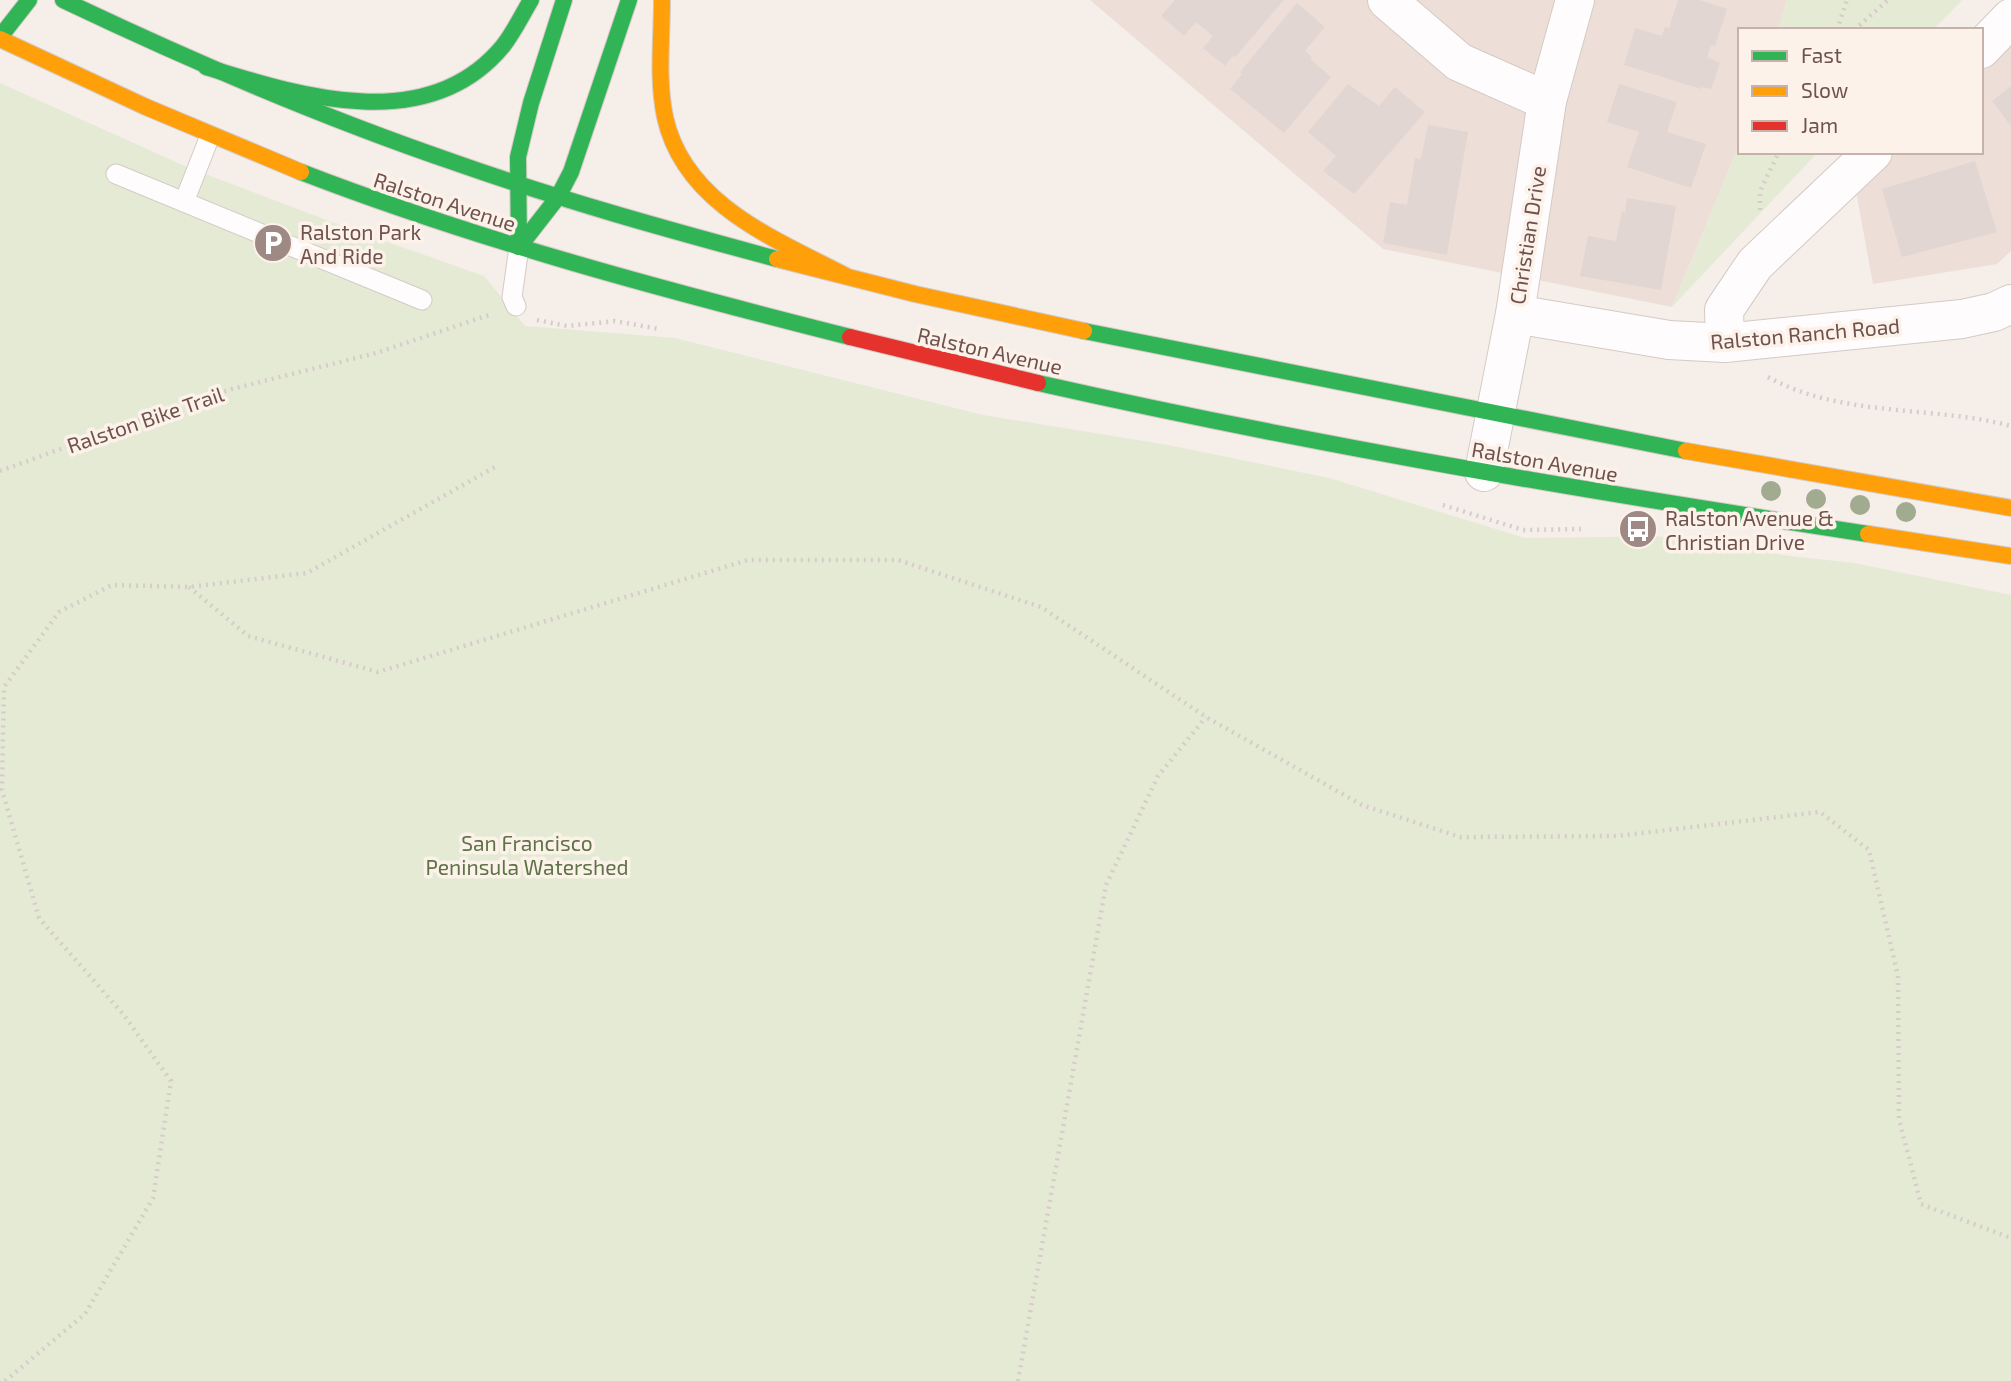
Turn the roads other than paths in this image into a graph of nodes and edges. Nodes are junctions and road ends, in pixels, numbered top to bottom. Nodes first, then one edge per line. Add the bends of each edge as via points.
1 (29, 0) edge
2 (64, 0) edge
3 (531, 0) edge
4 (564, 0) edge
5 (629, 0) edge
6 (662, 0) edge
7 (1387, 0) edge
8 (1575, 0) edge
9 (2011, 18) edge
10 (0, 38) edge
11 (1983, 46) edge
12 (206, 67) junction
13 (1547, 101) junction
14 (211, 136) junction
15 (1871, 154) edge
16 (116, 174) dead end
17 (516, 183) junction
18 (558, 197) junction
19 (184, 202) junction
20 (519, 247) junction
21 (846, 276) junction
22 (422, 300) dead end
23 (2011, 304) edge
24 (516, 306) road end
25 (1515, 314) junction
26 (1725, 343) junction
27 (1496, 414) junction
28 (1484, 472) junction
29 (2011, 508) edge
30 (2011, 556) edge

1 - 10 main road
2 - 12 main road, Ralston Avenue
3 - 12 main road via 513,33 485,65 452,87 408,101 320,98
4 - 17 main road via 523,135
5 - 18 main road via 583,141
6 - 21 main road via 665,119 685,168 715,202
7 - 13 street via 1460,62
8 - 13 street, Christian Drive
9 - 11 street
10 - 14 main road, Ralston Avenue
12 - 17 main road, Ralston Avenue via 349,125
13 - 25 street, Christian Drive
14 - 19 lane
14 - 20 main road, Ralston Avenue via 377,201
15 - 26 street via 1755,264 1724,310
16 - 19 lane
17 - 18 main road, Ralston Avenue
17 - 20 main road
18 - 20 main road
18 - 21 main road, Ralston Avenue
19 - 22 lane
20 - 24 lane via 512,297
20 - 28 main road, Ralston Avenue via 710,302 982,371
21 - 27 main road, Ralston Avenue via 1148,346
23 - 26 street, Ralston Ranch Road via 1962,319
25 - 26 street, Ralston Ranch Road via 1669,340
25 - 27 street, Christian Drive
27 - 28 street, Christian Drive
27 - 29 main road, Ralston Avenue
28 - 30 main road, Ralston Avenue

